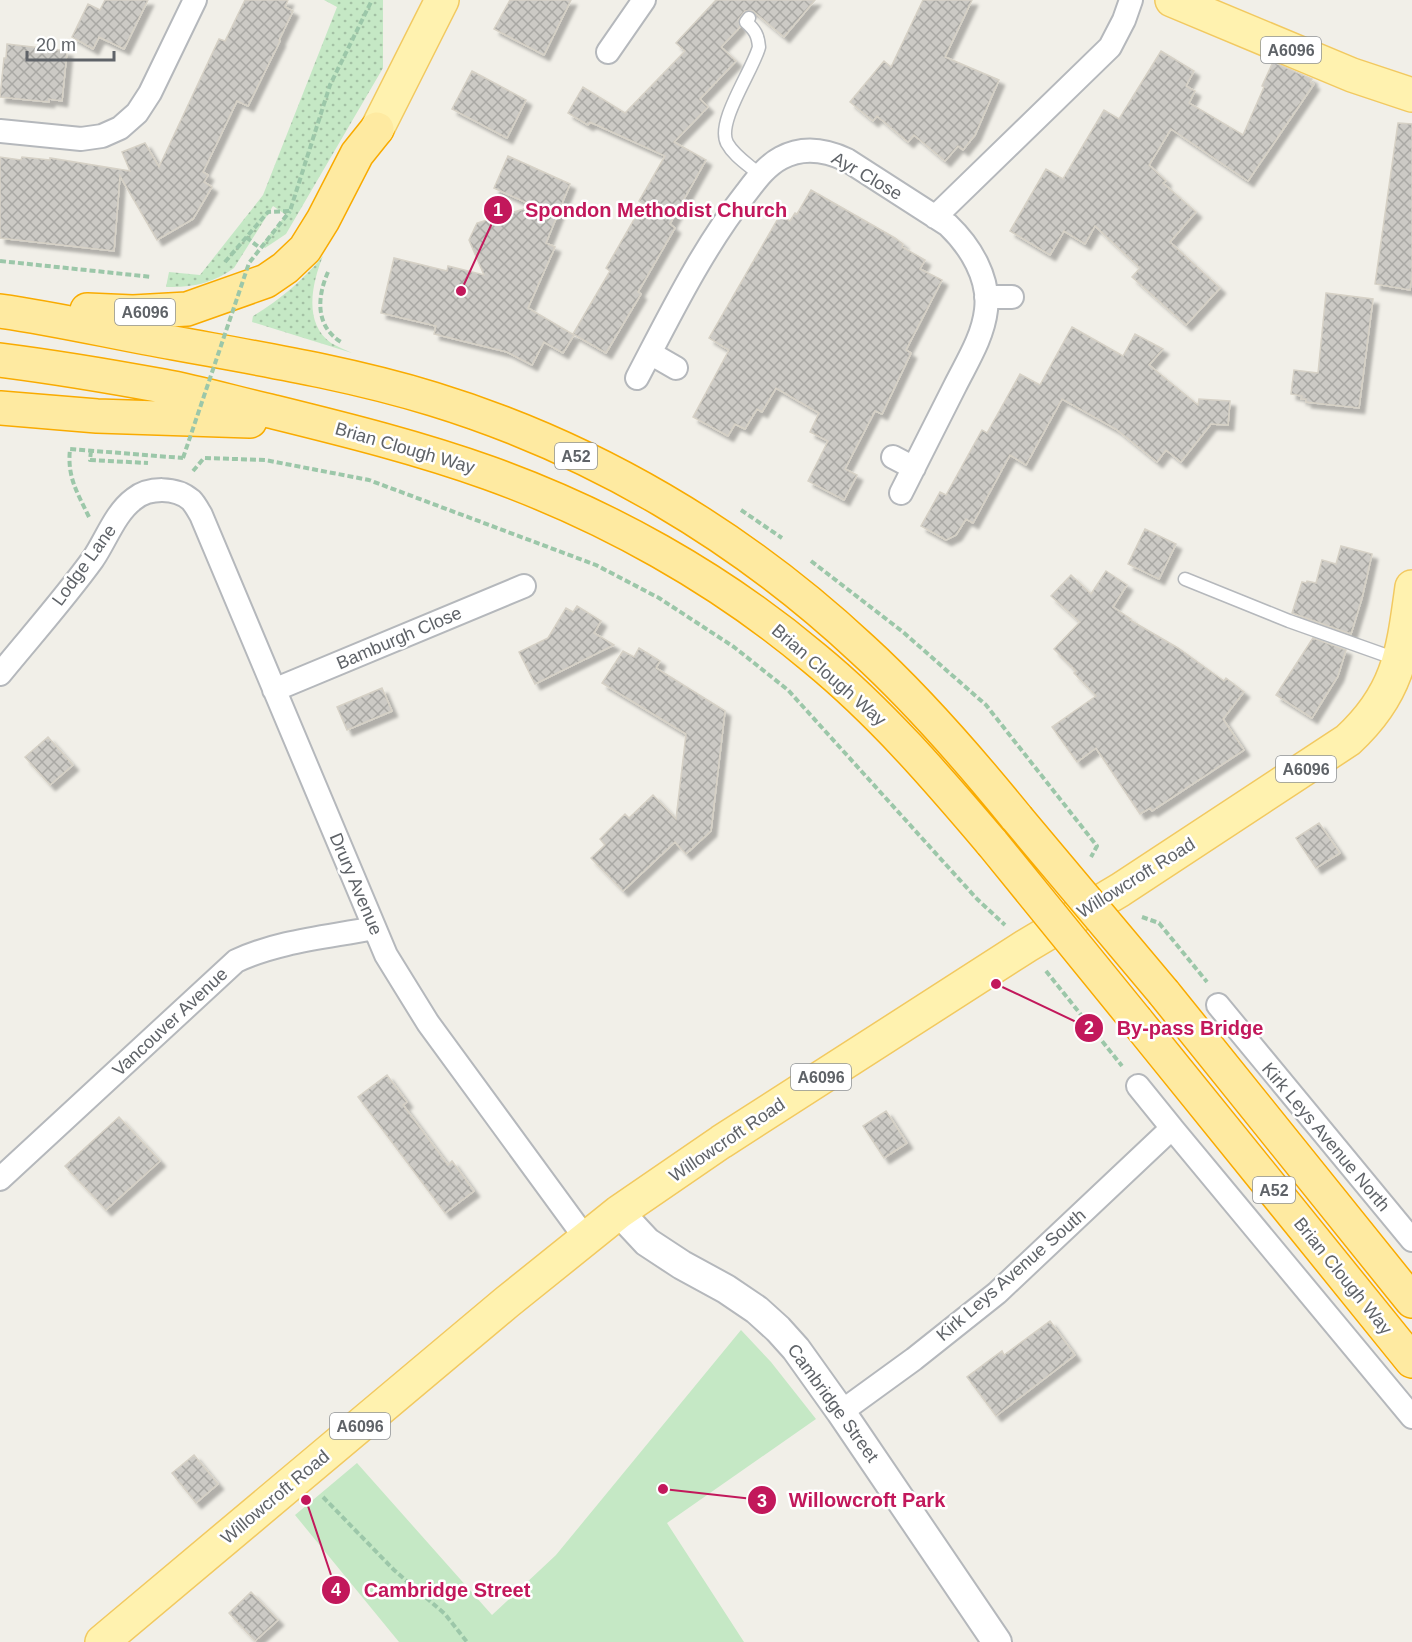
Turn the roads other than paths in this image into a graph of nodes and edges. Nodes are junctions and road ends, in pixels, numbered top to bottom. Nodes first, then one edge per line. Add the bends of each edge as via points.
1 (195, 0) edge
2 (442, 0) edge
3 (644, 0) edge
4 (1131, 0) edge
5 (1172, 0) edge
6 (749, 18) dead end
7 (608, 52) dead end
8 (1412, 95) edge
9 (377, 129) joint
10 (0, 131) edge
11 (760, 175) junction
12 (936, 217) junction
13 (986, 297) junction
14 (1012, 297) dead end
15 (10, 312) edge
16 (650, 354) junction
17 (0, 360) edge
18 (676, 368) dead end
19 (637, 378) dead end
20 (0, 408) edge
21 (297, 418) junction
22 (893, 457) dead end
23 (914, 468) junction
24 (901, 493) dead end
25 (187, 497) joint
26 (1185, 579) dead end
27 (524, 586) dead end
28 (1412, 587) edge
29 (1404, 664) edge
30 (0, 674) edge
31 (274, 690) junction
32 (374, 928) junction
33 (1218, 1005) dead end
34 (1137, 1086) road end
35 (1172, 1128) junction
36 (0, 1179) edge
37 (619, 1212) junction
38 (586, 1239) junction
39 (1412, 1240) edge
40 (1412, 1301) edge
41 (1412, 1361) edge
42 (841, 1412) junction
43 (1412, 1417) edge
44 (102, 1642) edge
45 (997, 1642) edge

1 - 10 street via 150,93 137,113 120,128 81,139
2 - 9 main road, A6096
3 - 7 street
4 - 12 street via 1110,47
5 - 8 main road, A6096 via 1352,75
6 - 11 lane via 746,22 755,30 759,47 731,110 725,134 728,145
9 - 15 highway, A6096 via 357,154 305,249 266,281 187,309
11 - 12 street, Ayr Close via 788,154 824,151 847,160
11 - 16 street, Ayr Close via 706,251
12 - 13 street, Ayr Close via 956,233 972,255
13 - 14 street
13 - 23 street, Ayr Close via 976,345
15 - 40 highway, Brian Clough Way / A52, bridge via 367,381 433,399 481,415 607,470 741,549 863,649 945,733 1164,993
16 - 18 street
16 - 19 street, Ayr Close
17 - 21 highway, Brian Clough Way / A52 via 166,386
20 - 21 highway via 98,416 247,421
21 - 41 highway, Brian Clough Way / A52, bridge via 471,467 623,532 700,576 773,626 852,691 935,775 992,843
22 - 23 street
23 - 24 street, Ayr Close
25 - 30 street, Lodge Lane via 162,490 135,498 80,576
25 - 31 street, Drury Avenue via 201,515
26 - 29 lane
27 - 31 street, Bamburgh Close
28 - 29 main road, Willowcroft Road / A6096
29 - 37 main road, Willowcroft Road / A6096 via 1363,726 1335,749 721,1142
31 - 32 street, Drury Avenue
32 - 36 street, Vancouver Avenue via 272,948 236,961
32 - 38 street, Drury Avenue via 428,1023
33 - 39 street, Kirk Leys Avenue North
34 - 35 street
35 - 42 street, Kirk Leys Avenue South via 997,1293
35 - 43 street
37 - 38 main road, Willowcroft Road / A6096
37 - 42 street, Cambridge Street via 647,1242 757,1310 796,1349
38 - 44 main road, Willowcroft Road / A6096
42 - 45 street, Cambridge Street

